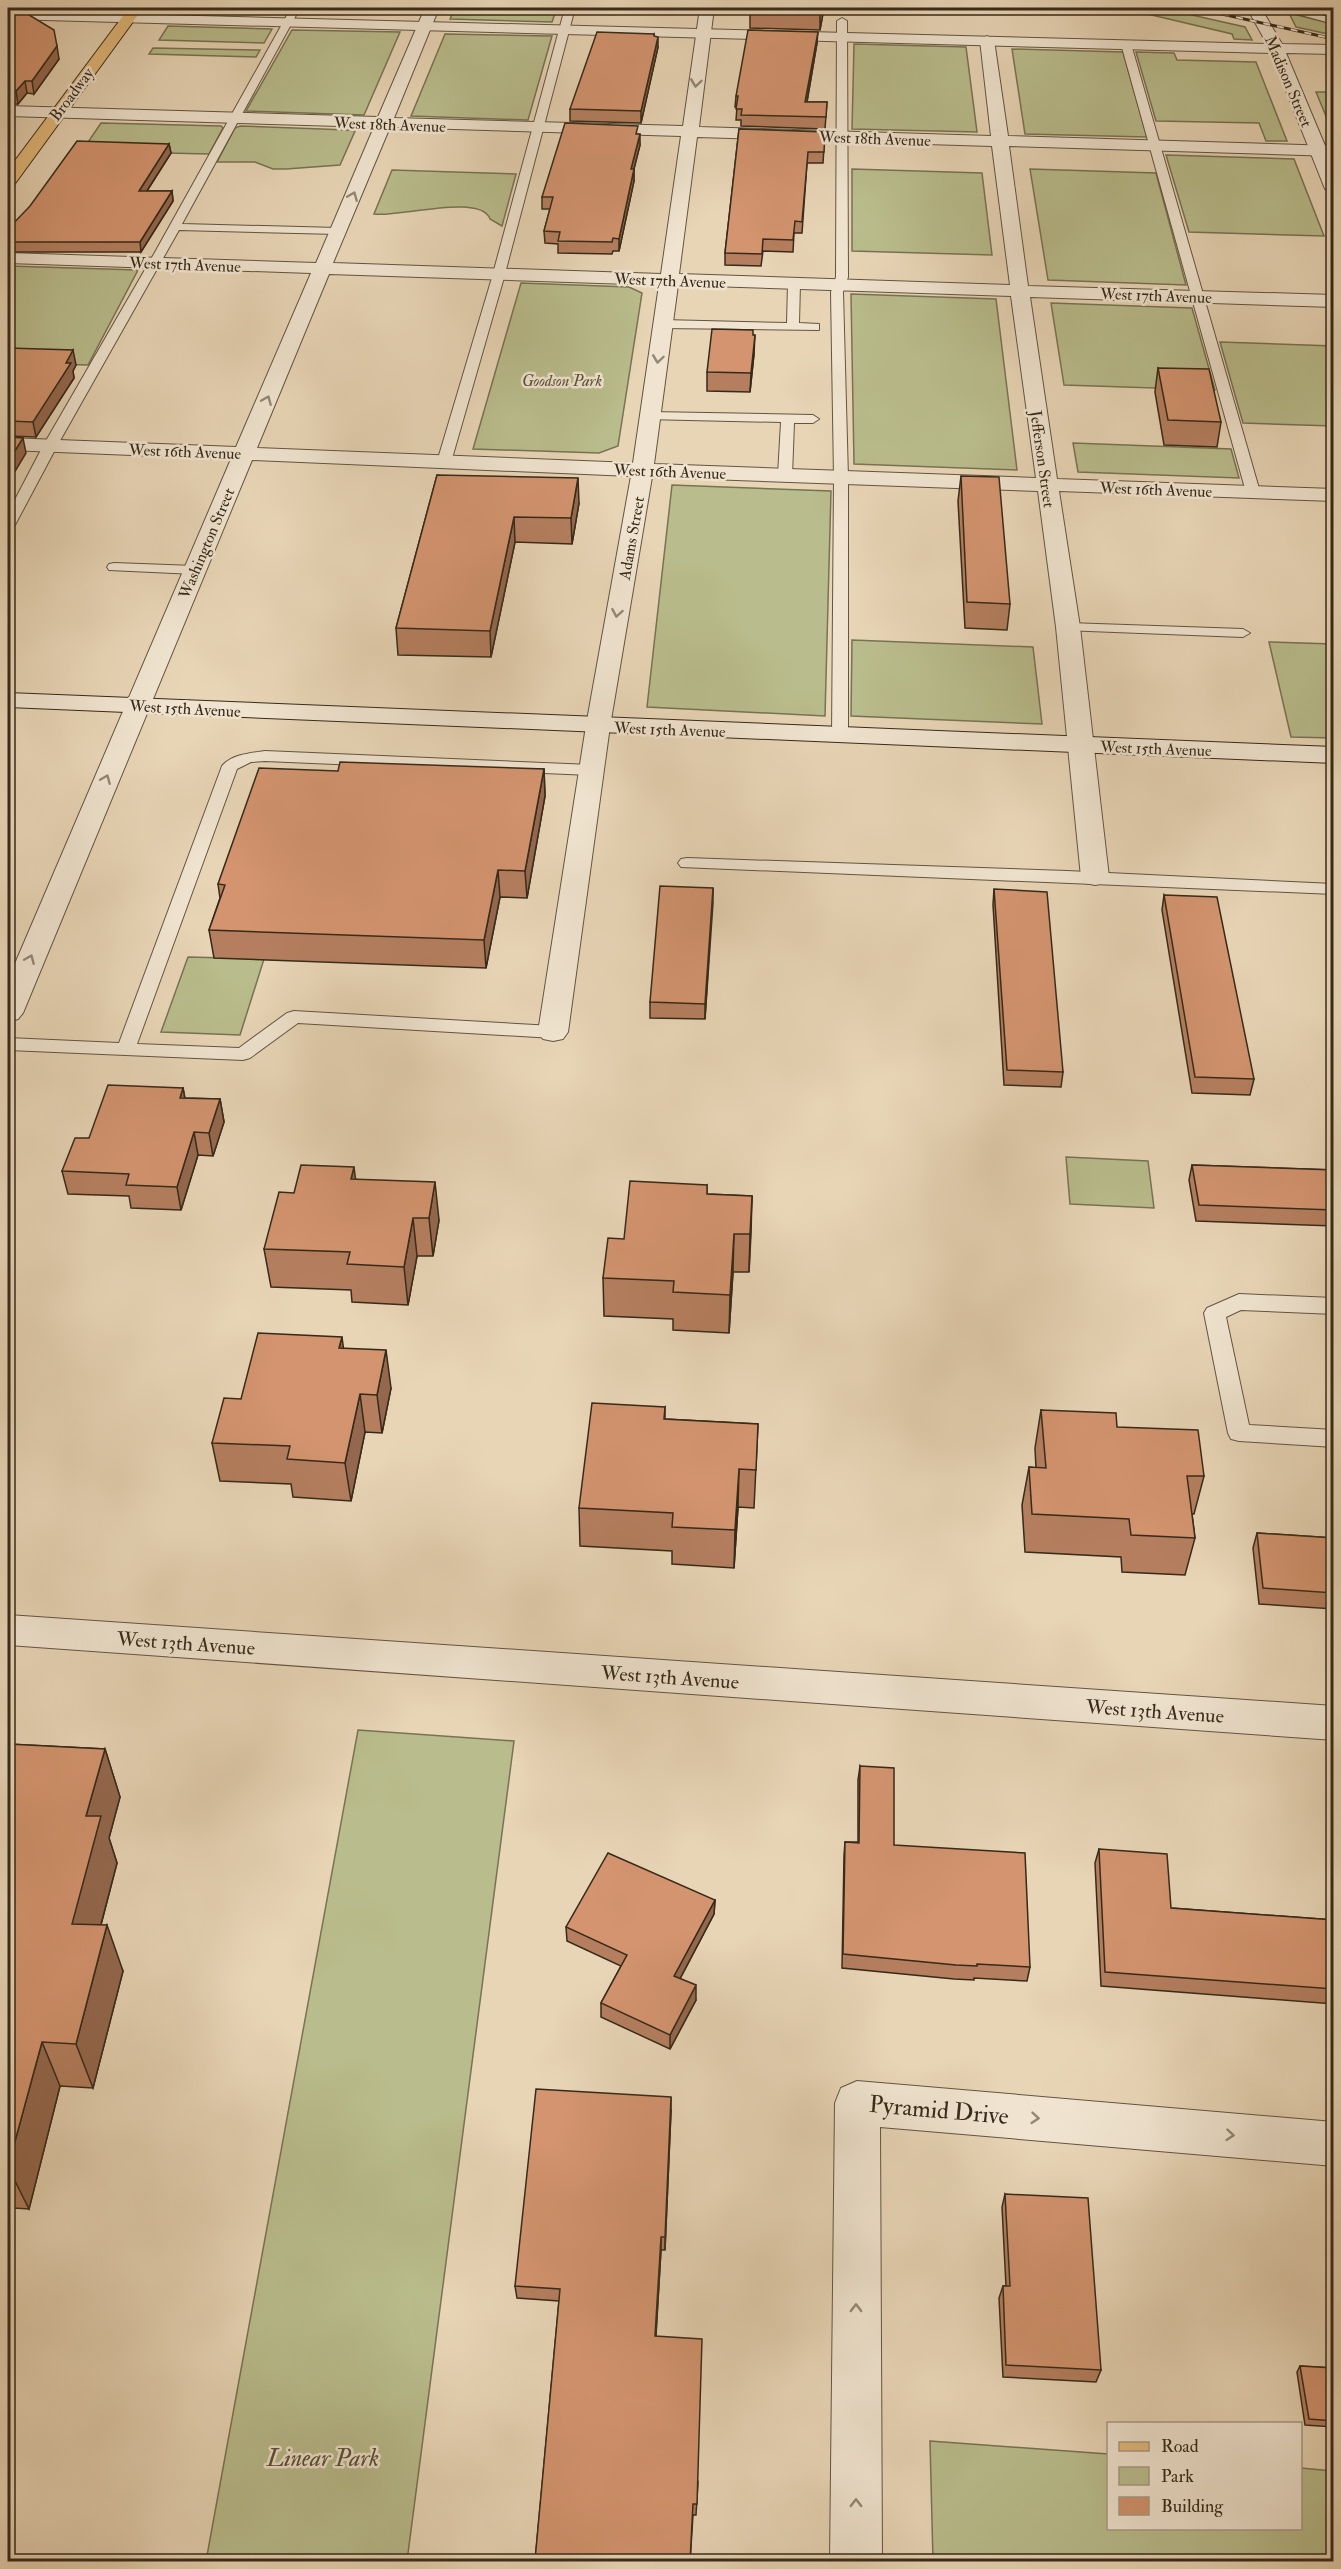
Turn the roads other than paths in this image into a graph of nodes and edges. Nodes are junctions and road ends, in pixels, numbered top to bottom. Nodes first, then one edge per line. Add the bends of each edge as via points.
1 (294, 8) edge
2 (432, 8) edge
3 (570, 8) edge
4 (707, 8) edge
5 (1254, 8) edge
6 (1280, 8) edge
7 (132, 13) edge
8 (8, 15) edge
9 (842, 21) dead end
10 (1334, 21) edge
11 (286, 22) junction
12 (424, 26) junction
13 (564, 30) junction
14 (703, 34) junction
15 (842, 37) junction
16 (987, 40) junction
17 (1126, 44) junction
18 (1277, 49) junction
19 (1334, 50) edge
20 (8, 111) edge
21 (57, 113) junction
22 (233, 119) junction
23 (383, 124) junction
24 (538, 128) junction
25 (689, 133) junction
26 (843, 137) junction
27 (999, 141) junction
28 (1156, 146) junction
29 (1326, 151) edge
30 (8, 181) edge
31 (1334, 189) edge
32 (175, 227) junction
33 (338, 231) junction
34 (8, 258) edge
35 (155, 263) junction
36 (322, 269) junction
37 (499, 274) junction
38 (669, 280) junction
39 (794, 284) junction
40 (839, 285) junction
41 (1019, 291) junction
42 (1199, 297) junction
43 (1334, 301) edge
44 (663, 324) junction
45 (793, 327) junction
46 (815, 327) dead end
47 (650, 416) junction
48 (788, 418) junction
49 (813, 419) dead end
50 (8, 444) edge
51 (50, 446) junction
52 (244, 454) junction
53 (444, 462) junction
54 (642, 470) junction
55 (785, 475) junction
56 (841, 478) junction
57 (1047, 485) junction
58 (1253, 492) junction
59 (8, 495) edge
60 (1334, 495) edge
61 (23, 496) junction
62 (8, 525) edge
63 (114, 567) dead end
64 (195, 570) junction
65 (1068, 627) junction
66 (1243, 633) dead end
67 (8, 700) edge
68 (137, 705) junction
69 (598, 726) junction
70 (840, 736) junction
71 (1081, 745) junction
72 (1334, 755) edge
73 (591, 770) junction
74 (687, 863) dead end
75 (1095, 877) junction
76 (1334, 889) edge
77 (8, 1013) edge
78 (553, 1032) joint
79 (8, 1044) edge
80 (126, 1049) junction
81 (1334, 1306) edge
82 (1334, 1439) edge
83 (8, 1630) edge
84 (1334, 1723) edge
85 (1334, 2144) edge
86 (855, 2562) edge

1 - 11 lane
2 - 12 street, Washington Street
3 - 13 lane
4 - 14 street, Adams Street
5 - 18 street, Madison Street
6 - 10 lane
7 - 8 street
7 - 11 street
7 - 21 main road, Broadway
9 - 15 lane
11 - 12 street
11 - 22 lane
12 - 13 street
12 - 23 street, Washington Street
13 - 14 street
13 - 24 lane
14 - 15 street
14 -> 25 street, Adams Street
15 - 16 street
15 - 26 lane
16 - 17 street
16 - 27 street, Jefferson Street
17 - 18 street
17 - 28 lane
18 - 19 street
18 - 29 street, Madison Street
20 - 21 street, West 18th Avenue
21 - 22 street, West 18th Avenue
21 - 30 main road, Broadway
22 - 23 street, West 18th Avenue
22 - 32 lane
23 - 24 street, West 18th Avenue
33 -> 23 street, Washington Street
24 - 25 street, West 18th Avenue
24 - 37 lane
25 - 26 street, West 18th Avenue
25 - 38 street, Adams Street
26 - 27 street, West 18th Avenue
26 - 40 lane
27 - 28 street, West 18th Avenue
27 - 41 street, Jefferson Street
28 - 29 street, West 18th Avenue
28 - 42 lane
29 - 31 street, Madison Street
32 - 33 lane
32 - 35 lane
33 - 36 street, Washington Street
34 - 35 street, West 17th Avenue
35 - 36 street, West 17th Avenue
35 - 51 lane
36 - 37 street, West 17th Avenue
52 -> 36 street, Washington Street
37 - 38 street, West 17th Avenue
37 - 53 lane
38 - 39 street, West 17th Avenue
38 - 44 street, Adams Street
39 - 40 street, West 17th Avenue
39 - 45 lane
40 - 41 street, West 17th Avenue
40 - 56 lane
41 - 42 street, West 17th Avenue
41 - 57 street, Jefferson Street
42 - 43 street, West 17th Avenue
42 - 58 lane
44 - 45 lane
44 -> 47 street, Adams Street
45 - 46 lane
47 - 48 lane
47 - 54 street, Adams Street
48 - 49 lane
48 - 55 lane
50 - 51 street, West 16th Avenue
51 - 52 street, West 16th Avenue
51 - 61 lane
52 - 53 street, West 16th Avenue
52 - 64 street, Washington Street
53 - 54 street, West 16th Avenue
54 - 55 street, West 16th Avenue
54 -> 69 street, Adams Street
55 - 56 street, West 16th Avenue
56 - 57 street, West 16th Avenue
56 - 70 lane
57 - 58 street, West 16th Avenue
57 - 65 street, Jefferson Street
58 - 60 street, West 16th Avenue
59 - 61 lane
61 - 62 lane
63 - 64 lane
64 - 68 street, Washington Street
65 - 66 lane
65 - 71 street, Jefferson Street
67 - 68 street, West 15th Avenue
68 - 69 street, West 15th Avenue
77 -> 68 street, Washington Street
69 - 70 street, West 15th Avenue
69 - 73 street, Adams Street
70 - 71 street, West 15th Avenue
71 - 72 street, West 15th Avenue
71 - 75 street, Jefferson Street
73 - 78 street, Adams Street
73 - 80 lane via 264,756 231,766
74 - 75 lane
75 - 76 lane
78 - 80 lane via 294,1017 243,1054
79 - 80 lane
81 - 82 lane via 1239,1302 1215,1313 1239,1433
83 - 84 street, West 13th Avenue
86 -> 85 street, Pyramid Drive via 857,2103

